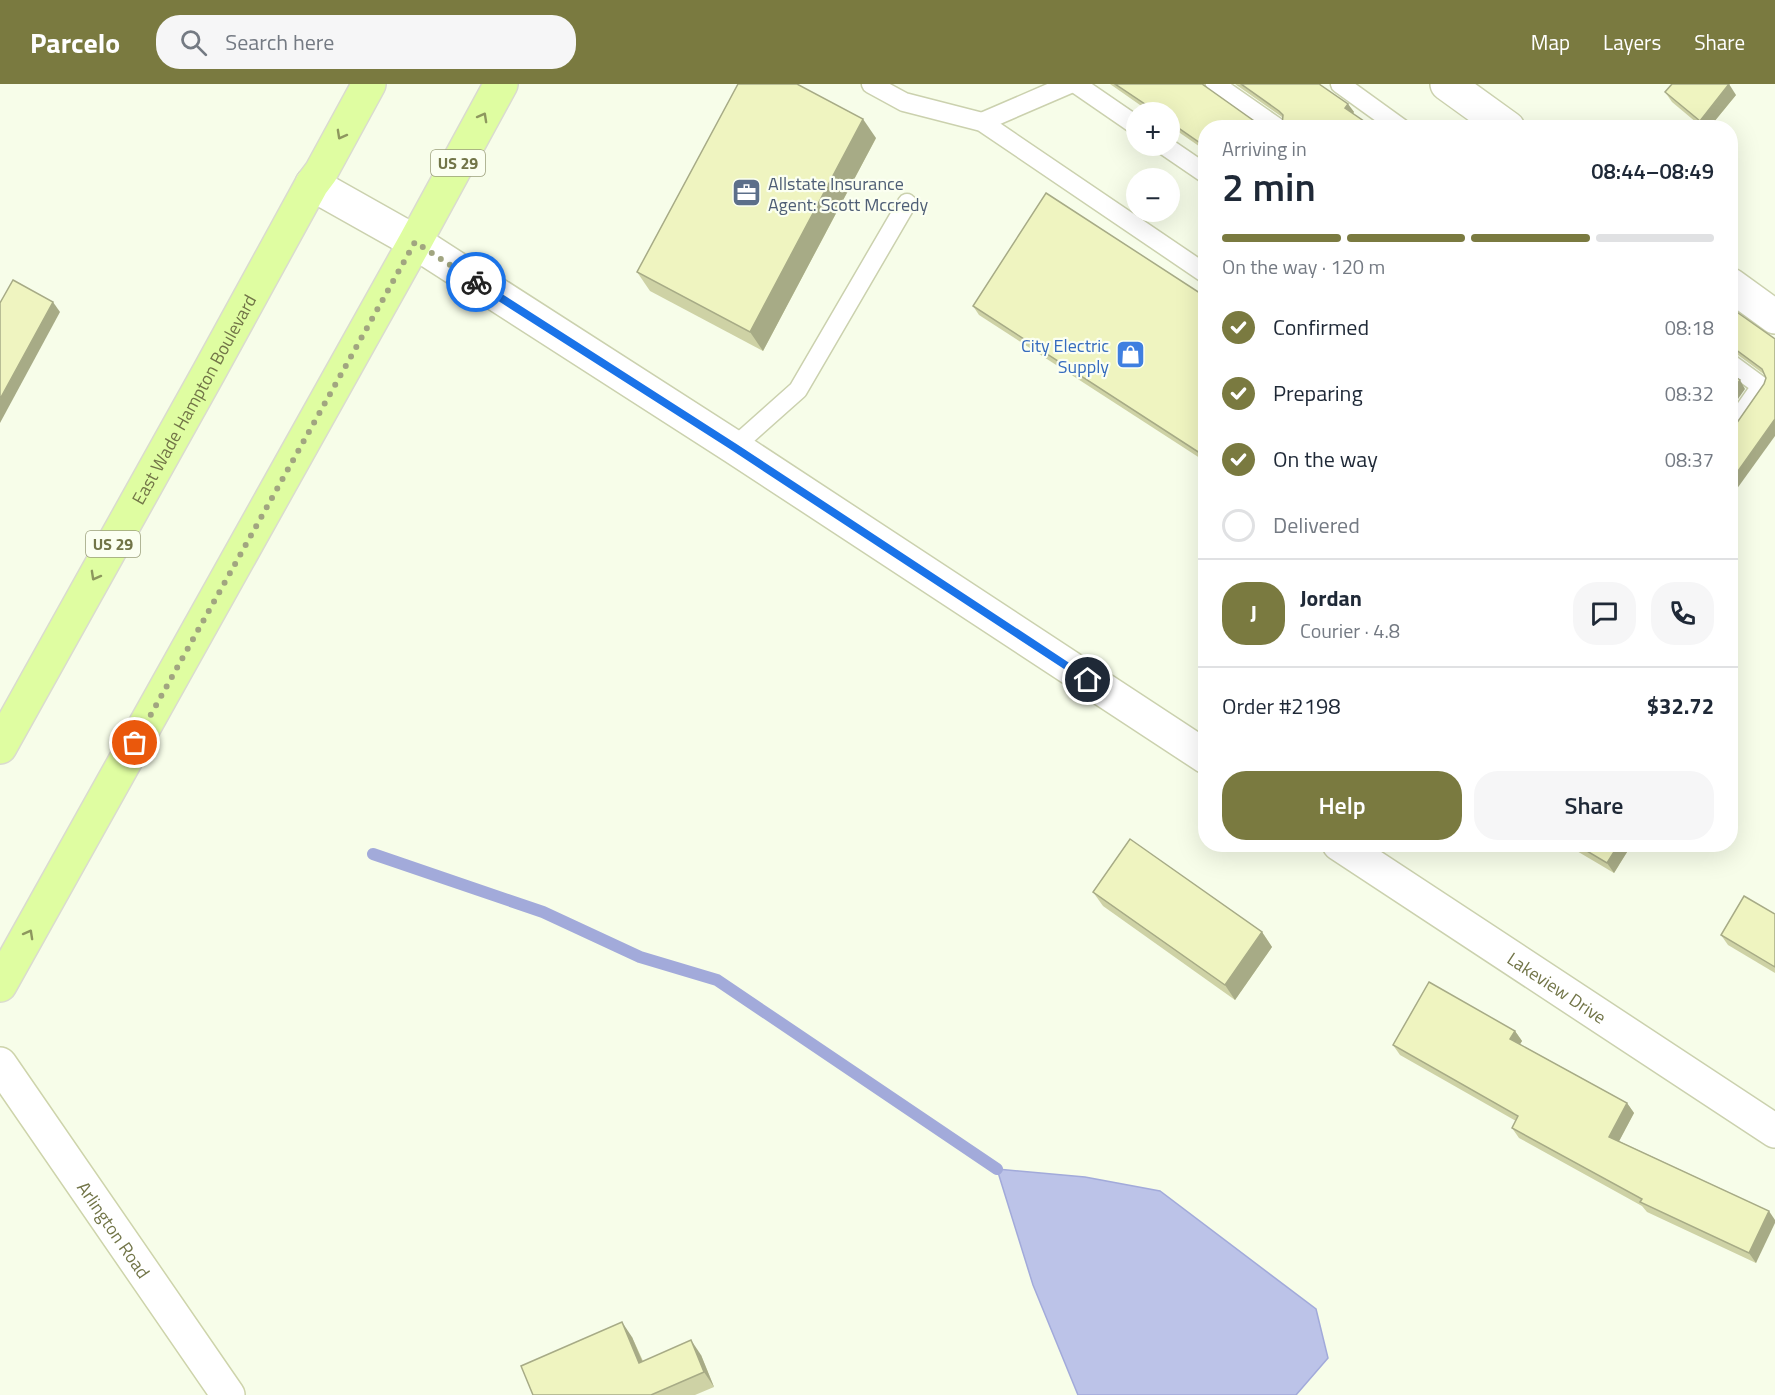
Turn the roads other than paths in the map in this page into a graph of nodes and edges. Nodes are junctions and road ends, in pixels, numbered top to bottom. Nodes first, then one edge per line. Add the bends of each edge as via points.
1 (369, 84) edge
2 (501, 84) edge
3 (871, 84) edge
4 (1070, 84) edge
5 (1076, 84) edge
6 (1215, 84) edge
7 (1340, 84) edge
8 (1447, 84) edge
9 (1126, 118) edge
10 (1267, 120) edge
11 (1378, 120) edge
12 (1497, 120) edge
13 (982, 123) junction
14 (1180, 156) edge
15 (1198, 169) edge
16 (312, 184) junction
17 (907, 203) dead end
18 (415, 242) junction
19 (1198, 269) edge
20 (1738, 290) edge
21 (1775, 316) edge
22 (1738, 369) edge
23 (1738, 419) edge
24 (734, 447) junction
25 (0, 747) edge
26 (1198, 752) edge
27 (1351, 852) edge
28 (0, 985) edge
29 (0, 1064) edge
30 (1775, 1131) edge
31 (228, 1395) edge

1 -> 16 main road, East Wade Hampton Boulevard / US 29
18 -> 2 main road, US 29
3 - 13 lane via 904,102
4 - 13 lane
5 - 9 lane
6 - 10 lane
7 - 11 lane
8 - 12 street
13 - 19 lane
14 - 15 lane
16 - 18 street
16 -> 25 main road, East Wade Hampton Boulevard / US 29
17 - 24 lane via 798,390
18 - 24 street
28 -> 18 main road, US 29
20 - 21 street
22 - 23 lane via 1761,386
24 - 26 street
27 - 30 street, Lakeview Drive
29 - 31 street, Arlington Road

